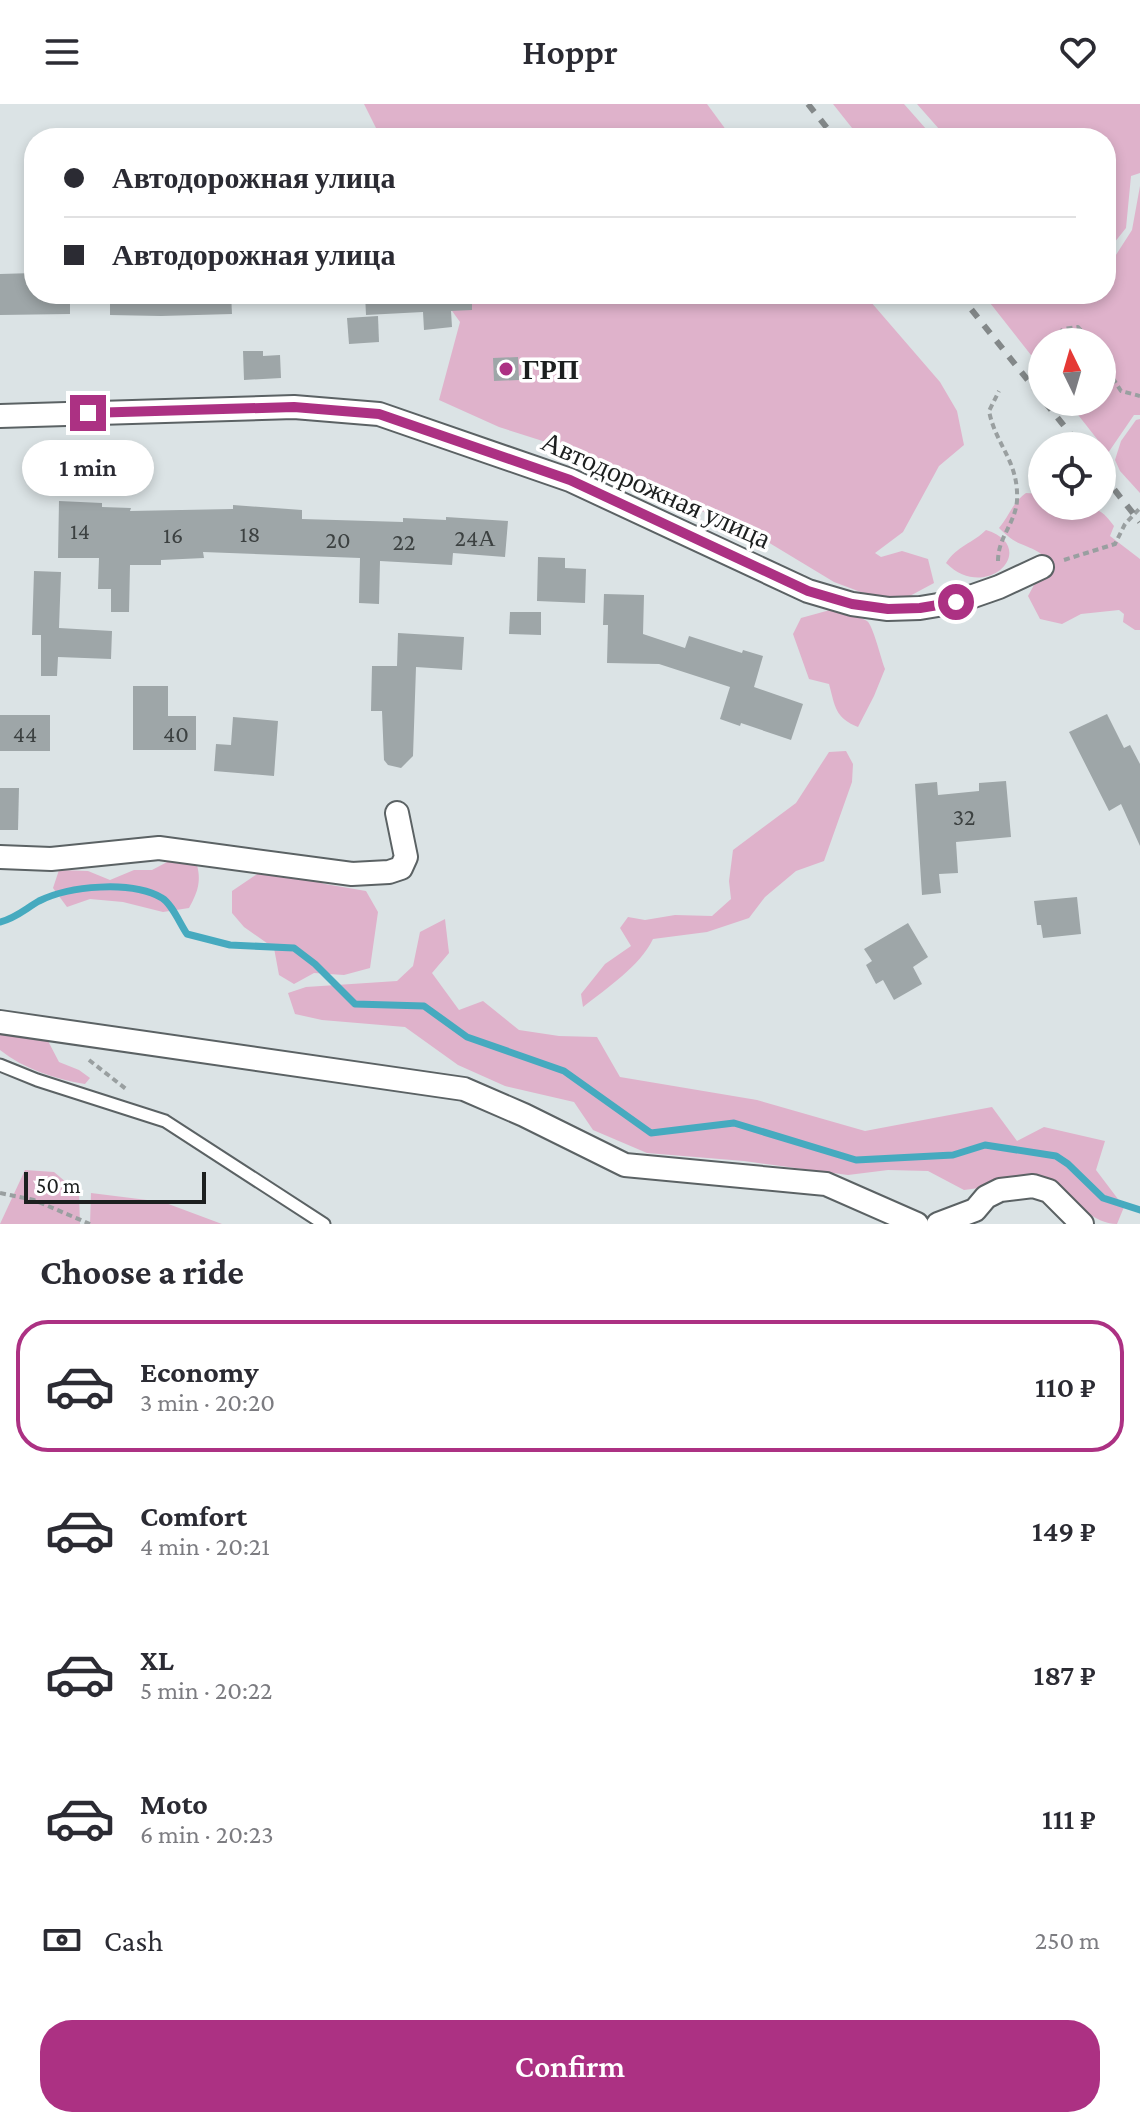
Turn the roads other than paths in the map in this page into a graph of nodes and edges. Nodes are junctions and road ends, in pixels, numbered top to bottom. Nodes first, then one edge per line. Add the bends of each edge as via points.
1 (0, 416) edge
2 (1042, 567) road end
3 (397, 813) dead end
4 (0, 857) edge
5 (0, 1022) edge
6 (0, 1065) edge
7 (324, 1224) edge
8 (917, 1224) edge
9 (938, 1224) edge
10 (1082, 1224) edge

1 - 2 street, Автодорожная улица via 294,407 379,414 570,480 808,591 852,604 888,609 956,602
3 - 4 street via 406,857 401,868 389,872 352,874 159,848 51,859
5 - 8 street via 464,1089 625,1165 826,1184
6 - 7 lane via 165,1121
9 - 10 street via 975,1210 1000,1190 1033,1186 1049,1191

